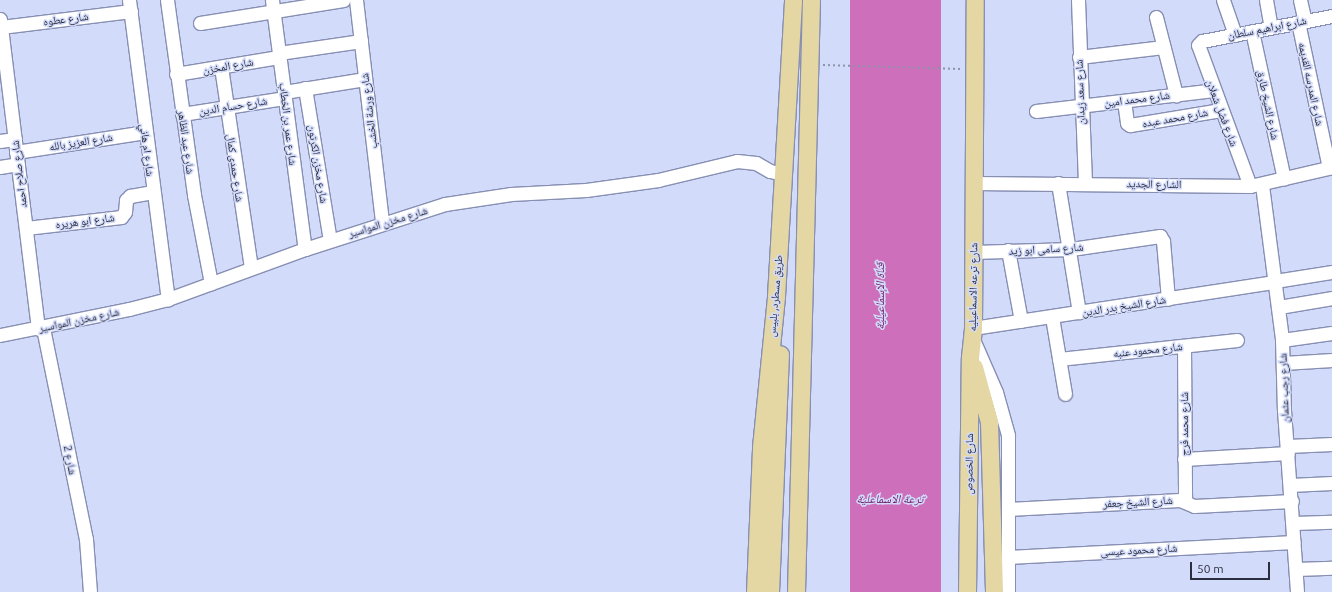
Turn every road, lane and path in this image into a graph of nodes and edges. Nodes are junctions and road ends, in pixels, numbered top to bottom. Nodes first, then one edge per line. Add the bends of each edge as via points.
1 (167, 0) edge
2 (356, 0) edge
3 (793, 0) edge
4 (811, 0) edge
5 (975, 0) edge
6 (1078, 0) edge
7 (1223, 0) edge
8 (1266, 0) edge
9 (1300, 0) edge
10 (336, 1) edge
11 (130, 5) edge
12 (273, 6) edge
13 (1332, 14) edge
14 (1156, 17) dead end
15 (1301, 22) junction
16 (1, 23) edge
17 (200, 23) dead end
18 (1271, 28) junction
19 (1252, 31) junction
20 (1235, 35) junction
21 (361, 41) junction
22 (1202, 41) joint
23 (1164, 47) junction
24 (279, 55) junction
25 (1079, 57) junction
26 (830, 66) dead end
27 (3, 67) edge
28 (221, 67) junction
29 (948, 69) dead end
30 (176, 74) junction
31 (365, 79) junction
32 (4, 84) edge
33 (305, 88) junction
34 (1214, 90) junction
35 (284, 95) junction
36 (1176, 95) junction
37 (1124, 101) junction
38 (1080, 106) junction
39 (226, 107) junction
40 (1221, 110) junction
41 (1036, 111) dead end
42 (182, 114) junction
43 (145, 132) junction
44 (0, 142) edge
45 (16, 152) junction
46 (0, 167) edge
47 (1330, 168) edge
48 (783, 174) junction
49 (1284, 179) junction
50 (974, 183) junction
51 (1058, 183) junction
52 (1085, 183) junction
53 (1256, 186) junction
54 (153, 192) junction
55 (382, 223) junction
56 (26, 228) junction
57 (330, 240) junction
58 (305, 249) junction
59 (1069, 249) junction
60 (1008, 250) junction
61 (973, 252) junction
62 (251, 268) junction
63 (1332, 272) edge
64 (1275, 282) junction
65 (211, 283) junction
66 (776, 296) junction
67 (1332, 298) edge
68 (168, 299) junction
69 (1168, 299) junction
70 (1279, 307) junction
71 (1079, 312) junction
72 (1052, 317) junction
73 (1021, 321) junction
74 (41, 328) junction
75 (972, 333) junction
76 (1332, 333) edge
77 (0, 335) edge
78 (1237, 340) dead end
79 (1282, 340) junction
80 (1184, 346) junction
81 (970, 357) junction
82 (1059, 358) junction
83 (1332, 360) edge
84 (1283, 363) junction
85 (1065, 394) dead end
86 (1332, 444) edge
87 (1288, 450) junction
88 (1184, 459) junction
89 (1332, 483) edge
90 (1290, 485) junction
91 (1185, 501) junction
92 (1292, 501) junction
93 (1008, 509) junction
94 (1332, 522) edge
95 (1294, 523) junction
96 (1294, 542) junction
97 (1008, 557) junction
98 (1332, 568) edge
99 (1296, 569) junction
100 (90, 592) edge
101 (755, 592) edge
102 (770, 592) edge
103 (796, 592) edge
104 (967, 592) edge
105 (994, 592) edge
106 (1008, 592) edge
107 (1297, 592) edge

1 - 30 street, شارع عبد الظاهر
2 - 21 street, شارع ورشة الخشب
3 - 48 main road, طريق مسطرد, بلبيس
4 - 103 main road
5 - 50 main road, شارع ترعه الاسماعيليه
6 - 25 street, شارع سعد زيدان
7 - 20 street
8 - 18 street
9 - 15 street, شارع المدرسه القديمه
10 - 12 street
11 - 16 street, شارع عطوه
11 - 43 street, شارع ام هاني
12 - 17 street
12 - 24 street, شارع عمر بن الخطاب
13 - 15 street, شارع ابراهيم سلطان
14 - 23 street
15 - 18 street, شارع ابراهيم سلطان
15 - 47 street, شارع المدرسه القديمه
16 - 27 street, شارع صلاح احمد
18 - 19 street, شارع ابراهيم سلطان
19 - 20 street, شارع ابراهيم سلطان
19 - 49 street, شارع الشيخ طارق
20 - 22 street, شارع ابراهيم سلطان
21 - 24 street, شارع المخزن
21 - 31 street, شارع ورشة الخشب
22 - 34 street, شارع فضل شعلان via 1198,48
23 - 25 street
23 - 36 street
24 - 28 street, شارع المخزن
24 - 35 street, شارع عمر بن الخطاب
25 - 38 street, شارع سعد زيدان
26 - 29 path
27 - 32 street, شارع صلاح احمد
28 - 30 street, شارع المخزن
28 - 39 street, شارع حمدى كمال
30 - 42 street, شارع عبد الظاهر
31 - 33 street, شارع حسام الدين
31 - 55 street, شارع ورشة الخشب
32 - 45 street, شارع صلاح احمد
33 - 35 street, شارع حسام الدين
33 - 57 street, شارع مخزن الكرتون
34 - 36 street, شارع محمد امين
34 - 40 street, شارع فضل شعلان
35 - 39 street, شارع حسام الدين
35 - 58 street, شارع عمر بن الخطاب
36 - 37 street, شارع محمد امين
37 - 38 street, شارع محمد امين
37 - 40 street, شارع محمد عبده via 1127,123 1130,125
38 - 41 street, شارع محمد امين
38 - 52 street, شارع سعد زيدان
39 - 42 street, شارع حسام الدين
39 - 62 street, شارع حمدى كمال
40 - 53 street, شارع فضل شعلان
42 - 65 street, شارع عبد الظاهر
43 - 45 street, شارع العزيز بالله
43 - 54 street, شارع ام هاني
44 - 45 street
45 - 46 street
45 - 56 street, شارع صلاح احمد
47 - 49 street, الشارع الجديد
48 - 55 street, شارع مخزن المواسير via 770,171 756,163 737,162 658,180 586,190 511,194 452,203
48 - 66 main road, طريق مسطرد, بلبيس
49 - 53 street, الشارع الجديد
50 - 51 street, الشارع الجديد
50 - 61 main road, شارع ترعه الاسماعيليه
51 - 52 street, الشارع الجديد
51 - 59 street
52 - 53 street, الشارع الجديد
53 - 64 street, شارع رجب عثمان
54 - 56 street, شارع ابو هريره via 130,196 126,200 125,212 120,217
54 - 68 street, شارع ام هاني
55 - 57 street, شارع مخزن المواسير
56 - 74 street, شارع صلاح احمد
57 - 58 street, شارع مخزن المواسير
58 - 62 street, شارع مخزن المواسير
59 - 60 street, شارع سامى ابو زيد
59 - 69 street, شارع سامى ابو زيد via 1159,236 1163,241
59 - 71 street
60 - 61 street, شارع سامى ابو زيد
60 - 73 street
61 - 75 main road, شارع ترعه الاسماعيليه
62 - 65 street, شارع مخزن المواسير
63 - 64 street, شارع الشيخ بدر الدين
64 - 69 street, شارع الشيخ بدر الدين
64 - 70 street, شارع رجب عثمان
65 - 68 street, شارع مخزن المواسير
66 - 101 main road, طريق مسطرد, بلبيس via 761,447
66 - 102 main road via 780,347
67 - 70 street
68 - 74 street, شارع مخزن المواسير
69 - 71 street, شارع الشيخ بدر الدين
70 - 79 street, شارع رجب عثمان
71 - 72 street, شارع الشيخ بدر الدين
72 - 73 street, شارع الشيخ بدر الدين
72 - 82 street
73 - 75 street, شارع الشيخ بدر الدين
74 - 77 street, شارع مخزن المواسير
74 - 100 street, شارع 2 via 86,539
75 - 81 main road, شارع الخصوص
75 - 93 street, شارع ترعه الاسماعيليه via 996,392 1008,435
76 - 79 street
78 - 80 street, شارع محمود عنبه
79 - 84 street, شارع رجب عثمان
80 - 82 street, شارع محمود عنبه
80 - 88 street, شارع محمد فرج
81 - 104 main road, شارع الخصوص
81 - 105 main road via 982,389 989,422
82 - 85 street
83 - 84 street
84 - 87 street, شارع رجب عثمان
86 - 87 street
87 - 88 street
87 - 90 street, شارع رجب عثمان
88 - 91 street, شارع محمد فرج
89 - 90 street
90 - 92 street, شارع رجب عثمان
91 - 92 street, شارع الشيخ جعفر via 1194,506
91 - 93 street, شارع الشيخ جعفر
92 - 95 street, شارع رجب عثمان
93 - 97 street, شارع ترعه الاسماعيليه
94 - 95 street
95 - 96 street, شارع رجب عثمان
96 - 97 street, شارع محمود عيسى
96 - 99 street, شارع رجب عثمان
97 - 106 street, شارع ترعه الاسماعيليه
98 - 99 street
99 - 107 street, شارع رجب عثمان

